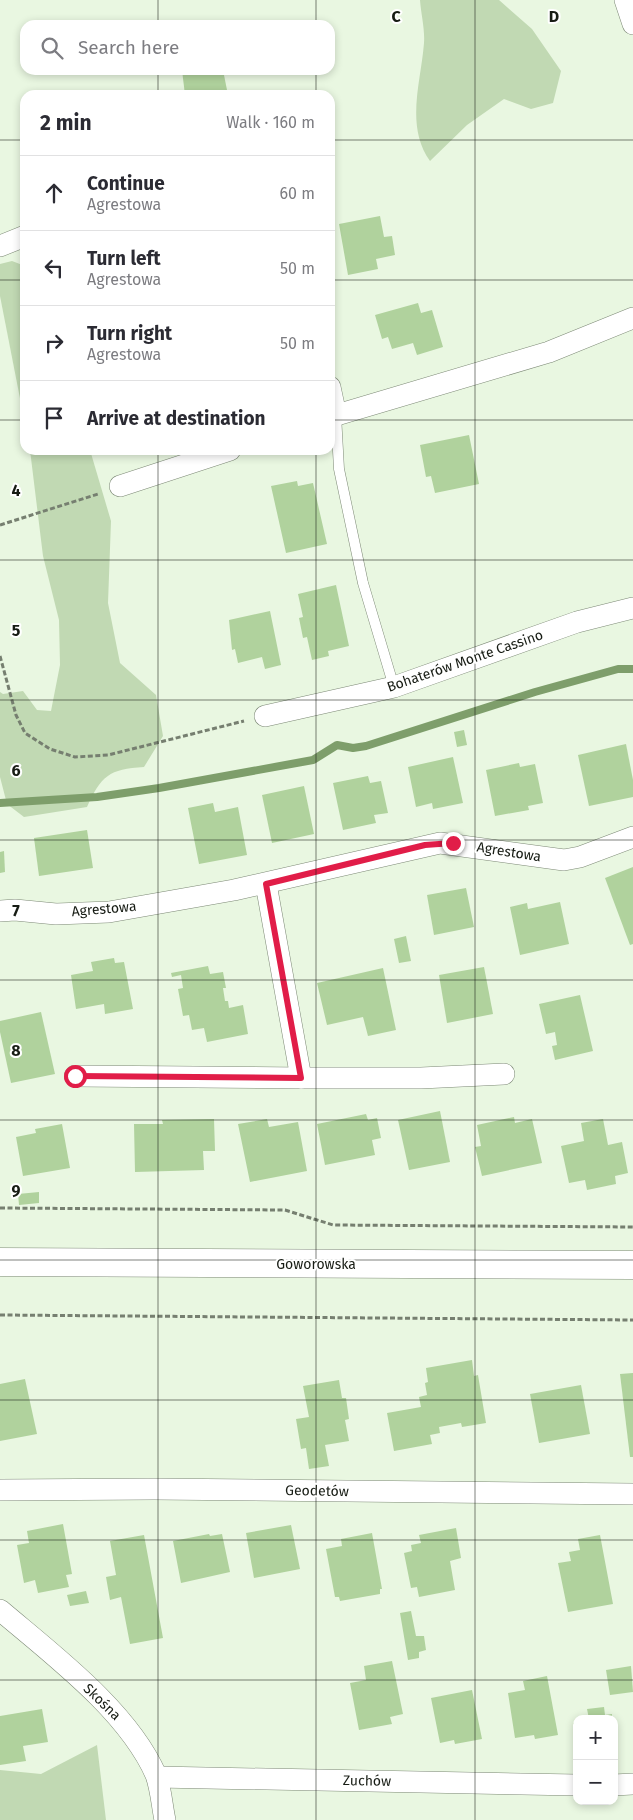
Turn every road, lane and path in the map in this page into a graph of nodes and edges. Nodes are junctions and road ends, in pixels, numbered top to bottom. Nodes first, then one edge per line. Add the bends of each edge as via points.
1 (625, 0) edge
2 (633, 24) edge
3 (20, 238) edge
4 (0, 246) edge
5 (633, 318) edge
6 (335, 415) edge
7 (335, 434) edge
8 (215, 455) edge
9 (120, 486) joint
10 (0, 525) edge
11 (633, 608) edge
12 (0, 656) edge
13 (394, 687) junction
14 (266, 716) joint
15 (633, 837) edge
16 (266, 884) junction
17 (0, 911) edge
18 (504, 1074) dead end
19 (75, 1076) dead end
20 (301, 1078) junction
21 (0, 1208) edge
22 (633, 1227) edge
23 (0, 1262) edge
24 (633, 1265) edge
25 (0, 1315) edge
26 (633, 1320) edge
27 (0, 1490) edge
28 (633, 1494) edge
29 (0, 1610) edge
30 (157, 1777) junction
31 (633, 1784) edge
32 (573, 1785) edge
33 (618, 1785) edge
34 (165, 1820) edge

1 - 2 street
3 - 4 street
5 - 6 street via 548,352
7 - 13 lane via 339,469 363,582
8 - 9 street
9 - 10 path
11 - 13 street, Bohaterów Monte Cassino via 577,622
12 - 14 path via 16,715 25,733 50,749 75,757 108,755
13 - 14 street, Bohaterów Monte Cassino
15 - 16 street, Agrestowa via 564,860 440,843
16 - 17 street, Agrestowa via 109,912
16 - 20 street
18 - 20 street
19 - 20 street
21 - 22 path via 285,1210 333,1225
23 - 24 street, Goworowska
25 - 26 path
27 - 28 street, Geodetów
29 - 30 street, Skośna via 121,1719
30 - 32 street, Zuchów
30 - 34 street, Skośna
31 - 33 street

